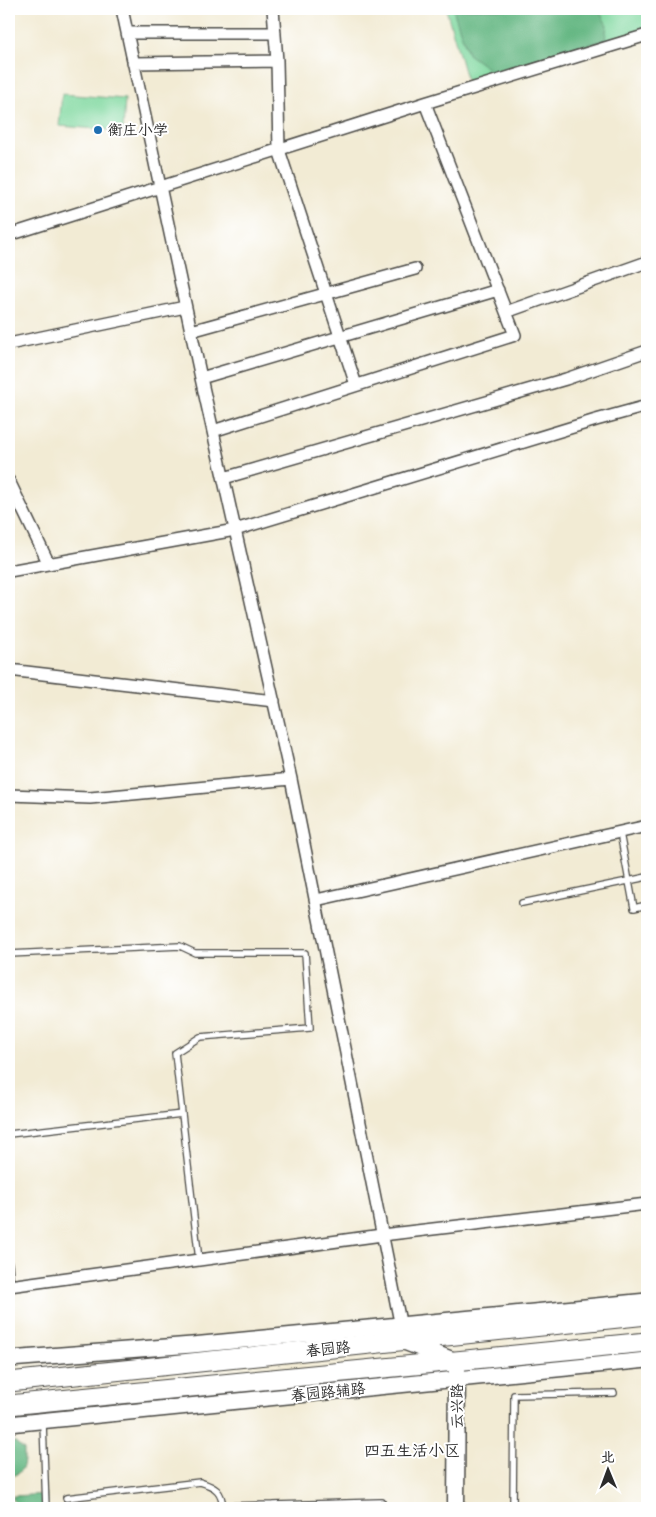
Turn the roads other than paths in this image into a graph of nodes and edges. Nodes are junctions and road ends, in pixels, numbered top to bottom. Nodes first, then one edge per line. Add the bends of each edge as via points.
1 (122, 9) edge
2 (273, 9) edge
3 (275, 32) junction
4 (127, 33) junction
5 (647, 35) edge
6 (277, 62) junction
7 (133, 63) junction
8 (425, 103) junction
9 (279, 150) junction
10 (160, 188) junction
11 (9, 235) edge
12 (647, 262) edge
13 (415, 269) dead end
14 (498, 290) junction
15 (326, 293) junction
16 (185, 307) junction
17 (506, 312) junction
18 (191, 331) junction
19 (340, 337) junction
20 (9, 344) edge
21 (647, 351) edge
22 (201, 378) junction
23 (356, 385) junction
24 (647, 406) edge
25 (213, 431) junction
26 (224, 478) junction
27 (9, 481) edge
28 (235, 530) junction
29 (49, 564) junction
30 (9, 571) edge
31 (9, 670) edge
32 (274, 701) junction
33 (291, 779) junction
34 (9, 795) edge
35 (647, 826) edge
36 (620, 832) junction
37 (647, 877) edge
38 (629, 880) junction
39 (316, 900) junction
40 (522, 903) dead end
41 (647, 905) edge
42 (9, 954) edge
43 (182, 1114) junction
44 (9, 1134) edge
45 (647, 1204) edge
46 (382, 1235) junction
47 (199, 1260) junction
48 (9, 1264) edge
49 (10, 1286) edge
50 (647, 1301) edge
51 (647, 1315) edge
52 (402, 1333) junction
53 (647, 1342) edge
54 (9, 1359) edge
55 (647, 1360) edge
56 (457, 1371) junction
57 (9, 1382) edge
58 (614, 1393) dead end
59 (9, 1405) edge
60 (43, 1420) junction
61 (9, 1424) edge
62 (66, 1498) dead end
63 (223, 1507) edge
64 (273, 1507) edge
65 (46, 1508) edge
66 (382, 1508) edge
67 (456, 1508) edge
68 (513, 1508) edge

1 - 4 street
2 - 3 street
3 - 4 street
3 - 6 street
4 - 7 street
5 - 8 street
6 - 7 street
6 - 9 street
7 - 10 street
8 - 9 street
8 - 14 street
9 - 10 street
9 - 15 street
10 - 11 street
10 - 16 street
12 - 17 street
13 - 15 street
14 - 17 street
14 - 19 street
15 - 18 street
15 - 19 street
16 - 18 street
16 - 20 street
17 - 23 street via 516,335
18 - 22 street
19 - 22 street
19 - 23 street
21 - 26 street via 566,379
22 - 25 street
23 - 25 street
24 - 28 street
25 - 26 street
26 - 28 street
27 - 29 street
28 - 29 street
28 - 32 street
29 - 30 street
31 - 32 street
32 - 33 street
33 - 34 street via 90,798
33 - 39 street
35 - 36 street
36 - 38 lane
36 - 39 street
37 - 38 lane
38 - 40 lane
38 - 41 lane via 634,908
39 - 46 street
42 - 43 lane via 180,946 195,953 305,953 310,1028 200,1038 175,1053
43 - 44 lane
43 - 47 lane
45 - 46 street
46 - 47 street
46 - 52 street
47 - 49 street
48 - 49 lane
50 - 52 street
51 - 52 main road, 春园路
52 - 54 street
52 - 56 main road, 云兴路
52 - 57 main road, 春园路
53 - 56 main road, 春园路
55 - 56 street, 春园路辅路
56 - 59 main road, 春园路
56 - 60 street, 春园路辅路
56 - 67 main road, 云兴路
58 - 68 lane via 514,1395
60 - 61 street, 春园路辅路
60 - 65 lane
62 - 63 lane via 200,1482 213,1486 221,1494
63 - 64 lane
64 - 66 lane via 382,1502

